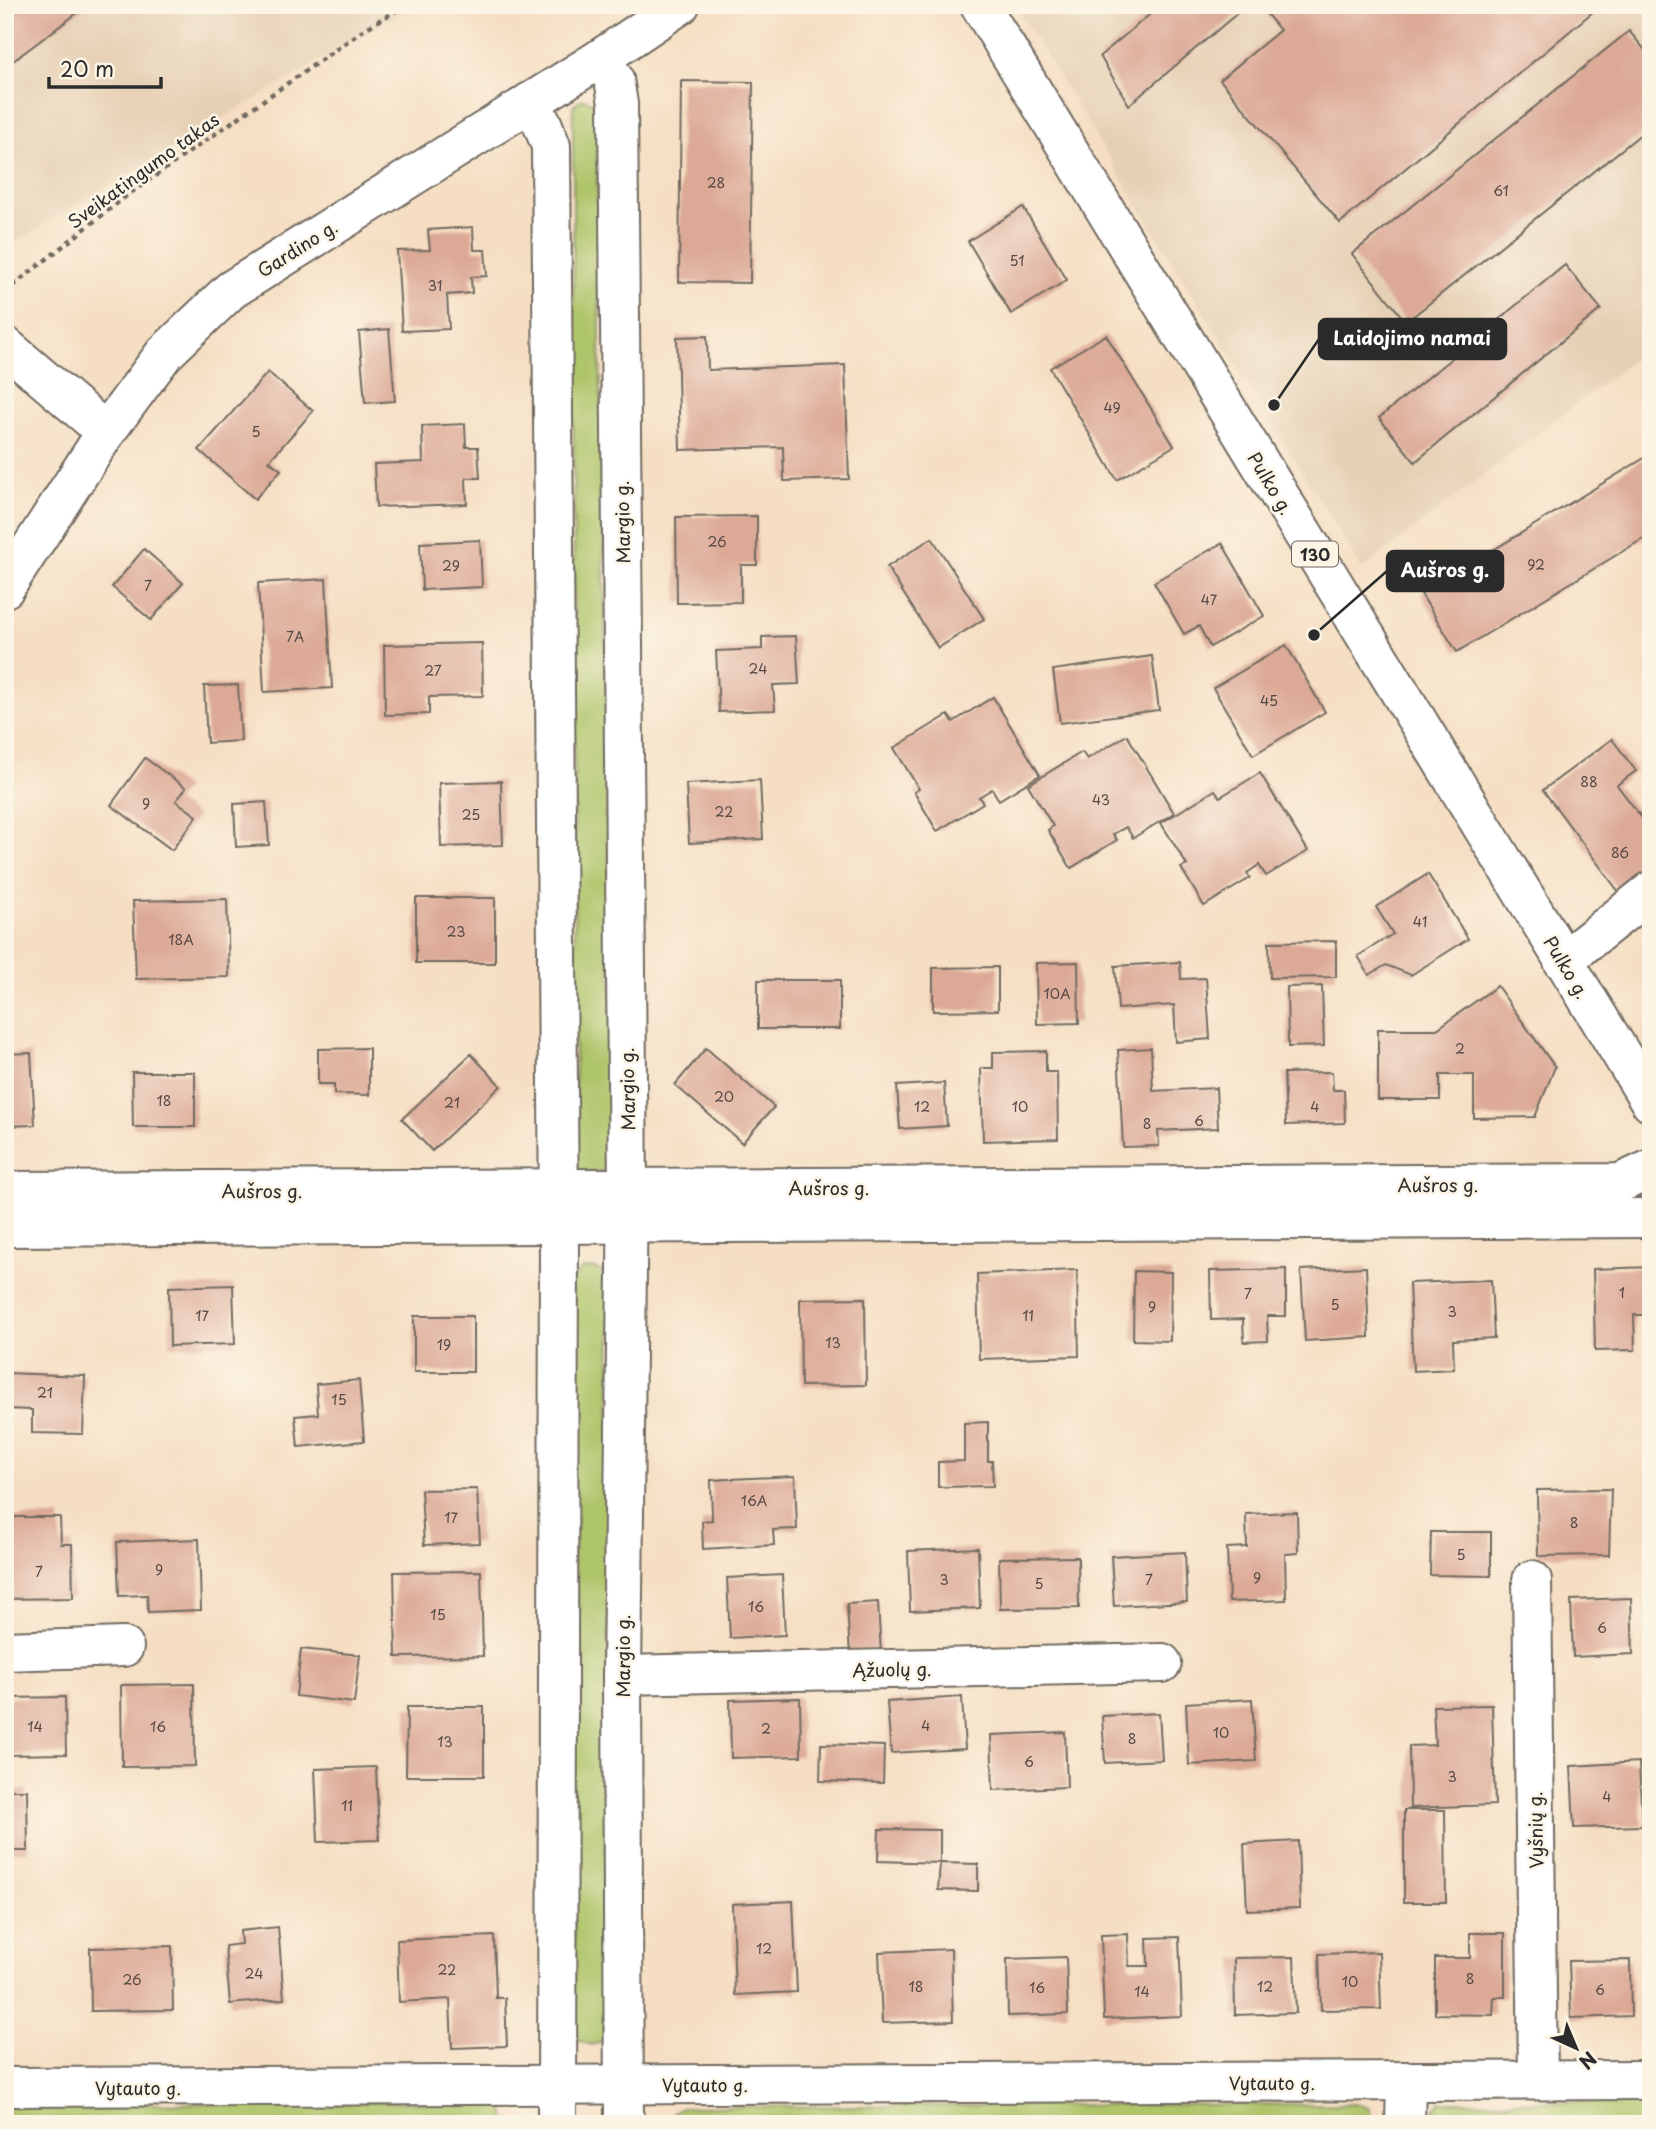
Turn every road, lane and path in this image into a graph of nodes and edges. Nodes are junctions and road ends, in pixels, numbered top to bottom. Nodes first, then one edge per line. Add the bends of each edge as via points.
1 (406, 5) edge
2 (680, 5) edge
3 (980, 5) edge
4 (601, 58) junction
5 (530, 102) junction
6 (5, 292) edge
7 (5, 346) edge
8 (106, 432) junction
9 (5, 588) edge
10 (1651, 891) edge
11 (1563, 961) junction
12 (1651, 1103) edge
13 (1651, 1169) edge
14 (5, 1191) edge
15 (559, 1206) junction
16 (628, 1206) junction
17 (1651, 1219) edge
18 (5, 1227) edge
19 (1532, 1580) dead end
20 (124, 1647) dead end
21 (5, 1651) edge
22 (1162, 1663) dead end
23 (622, 1675) junction
24 (1538, 2080) junction
25 (1651, 2080) edge
26 (1406, 2081) junction
27 (557, 2085) junction
28 (623, 2085) junction
29 (5, 2087) edge
30 (557, 2124) edge
31 (624, 2124) edge
32 (1405, 2124) edge

1 - 6 path, Sveikatingumo takas via 125,197
2 - 4 street, Gardino g.
3 - 11 street, Pulko g. / 130
4 - 5 street, Gardino g.
4 - 16 street, Margio g. via 614,79 618,104
5 - 8 street, Gardino g. via 231,290 164,354
5 - 15 street via 551,146
7 - 8 street
8 - 9 street, Gardino g.
10 - 11 street
11 - 12 street, Pulko g. / 130
13 - 16 street, Aušros g. via 1620,1183
14 - 15 street, Aušros g.
15 - 16 street, Aušros g.
15 - 18 street, Aušros g.
15 - 27 street
16 - 17 street, Aušros g.
16 - 23 street, Margio g.
19 - 24 street, Vyšnių g.
20 - 21 street
22 - 23 street, Ąžuolų g.
23 - 28 street, Margio g.
24 - 25 street, Vytauto g.
24 - 26 street, Vytauto g.
26 - 28 street, Vytauto g.
26 - 32 street
27 - 28 street, Vytauto g.
27 - 29 street, Vytauto g.
27 - 30 street
28 - 31 street, Margio g.

